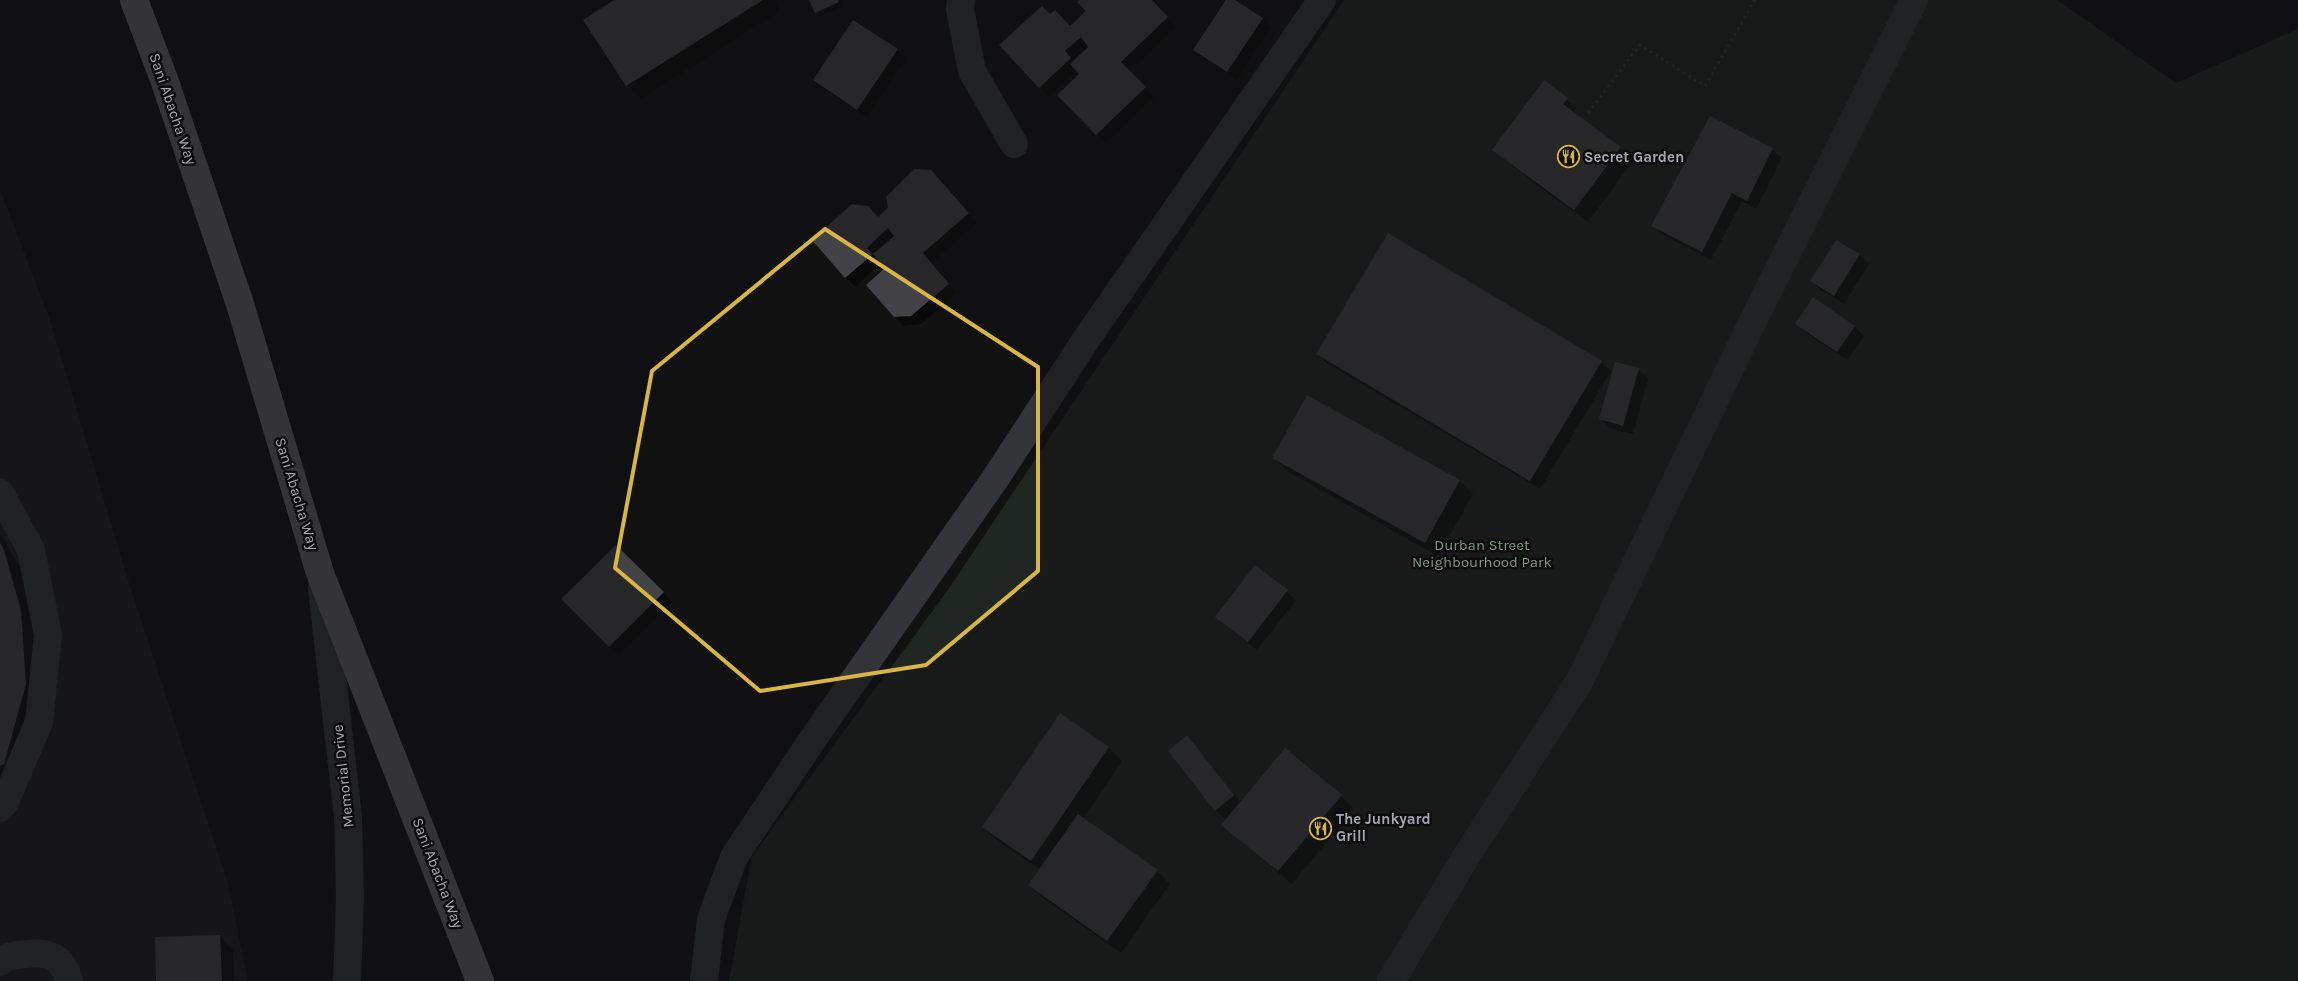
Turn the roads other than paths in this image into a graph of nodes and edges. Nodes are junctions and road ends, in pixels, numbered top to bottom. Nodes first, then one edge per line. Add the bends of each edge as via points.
1 (134, 0) edge
2 (960, 0) edge
3 (1322, 0) edge
4 (1914, 0) edge
5 (1014, 144) dead end
6 (0, 493) edge
7 (320, 573) junction
8 (0, 808) edge
9 (0, 962) edge
10 (69, 981) edge
11 (347, 981) edge
12 (480, 981) edge
13 (704, 981) edge
14 (1391, 981) edge

1 - 7 highway, Sani Abacha Way via 240,304
2 - 5 street via 972,71
3 - 13 street via 1087,338 995,479 734,857 711,919
4 - 14 street via 1751,325 1579,682 1467,855
6 - 8 street via 31,550 48,635 39,722 6,802
7 - 11 street, Memorial Drive via 348,817
7 - 12 highway, Sani Abacha Way
9 - 10 street via 8,956 42,952 57,959 67,972

